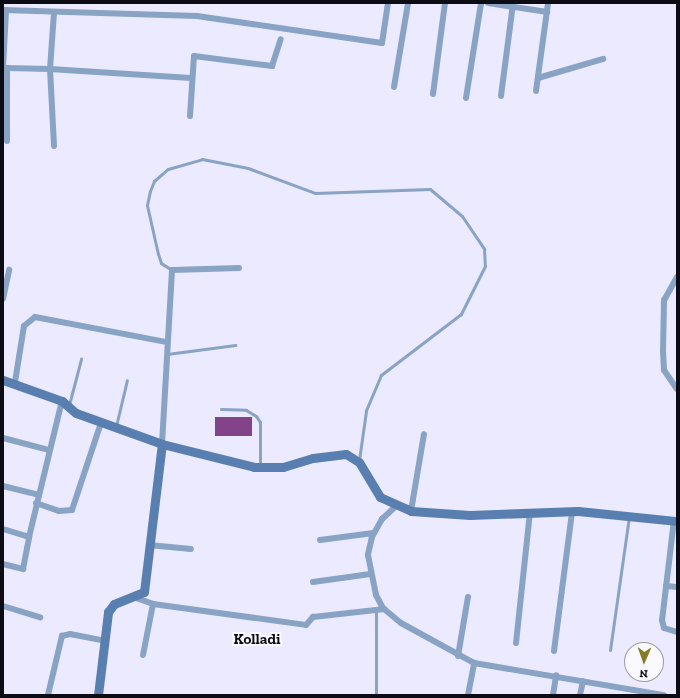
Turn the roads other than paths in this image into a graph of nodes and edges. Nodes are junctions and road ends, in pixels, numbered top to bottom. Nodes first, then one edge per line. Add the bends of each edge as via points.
1 (388, 3) edge
2 (408, 3) edge
3 (446, 3) edge
4 (481, 3) edge
5 (488, 3) edge
6 (548, 3) edge
7 (513, 5) edge
8 (4, 10) edge
9 (547, 12) junction
10 (54, 13) junction
11 (281, 39) dead end
12 (603, 59) dead end
13 (5, 68) edge
14 (50, 69) junction
15 (192, 78) junction
16 (538, 78) junction
17 (394, 87) dead end
18 (536, 91) dead end
19 (434, 94) dead end
20 (501, 96) dead end
21 (466, 98) dead end
22 (190, 116) dead end
23 (7, 141) dead end
24 (54, 146) dead end
25 (239, 268) dead end
26 (9, 270) dead end
27 (172, 270) junction
28 (677, 277) edge
29 (3, 299) edge
30 (166, 342) junction
31 (235, 346) dead end
32 (165, 354) junction
33 (81, 359) dead end
34 (3, 380) edge
35 (127, 380) dead end
36 (15, 382) junction
37 (677, 389) edge
38 (66, 404) junction
39 (221, 409) dead end
40 (101, 423) junction
41 (116, 428) junction
42 (424, 434) dead end
43 (3, 438) edge
44 (162, 444) junction
45 (49, 450) junction
46 (359, 462) junction
47 (260, 468) junction
48 (3, 486) edge
49 (38, 495) junction
50 (36, 503) junction
51 (396, 506) junction
52 (411, 510) junction
53 (572, 512) junction
54 (530, 513) junction
55 (629, 515) junction
56 (676, 521) edge
57 (3, 529) edge
58 (374, 533) junction
59 (29, 537) junction
60 (320, 540) dead end
61 (149, 545) junction
62 (191, 549) dead end
63 (3, 564) edge
64 (370, 574) junction
65 (313, 582) dead end
66 (666, 586) junction
67 (677, 587) edge
68 (468, 597) dead end
69 (136, 598) junction
70 (153, 604) junction
71 (3, 606) edge
72 (385, 609) junction
73 (376, 612) junction
74 (40, 617) dead end
75 (677, 632) edge
76 (104, 641) junction
77 (516, 644) dead end
78 (610, 650) dead end
79 (554, 651) dead end
80 (143, 655) dead end
81 (458, 656) junction
82 (474, 663) junction
83 (556, 675) junction
84 (583, 681) junction
85 (48, 695) edge
86 (98, 695) edge
87 (376, 695) edge
88 (468, 695) edge
89 (553, 695) edge
90 (580, 695) edge
91 (664, 695) edge

1 - 10 street via 382,44 196,16
2 - 17 street
3 - 19 street
4 - 21 street
5 - 7 street
6 - 9 street
7 - 9 street
7 - 20 street
8 - 10 street
8 - 13 street
9 - 16 street
10 - 14 street
11 - 15 street via 272,66 194,56
12 - 16 street
13 - 14 street
13 - 23 street
14 - 15 street
14 - 24 street
15 - 22 street
16 - 18 street
25 - 27 street
26 - 29 street
27 - 30 street
27 - 46 lane via 161,263 158,254 147,205 150,191 154,181 168,169 196,160 248,168 315,194 430,189 462,216 484,249 485,266 461,314 381,375 366,411
28 - 37 street via 664,300 663,344 664,370
30 - 32 street
30 - 36 street via 35,317 24,326
31 - 32 lane
32 - 44 street
33 - 38 lane
34 - 36 street
35 - 41 lane
36 - 38 street
38 - 40 street
38 - 45 street
39 - 47 lane via 246,410 260,422
40 - 41 street
40 - 50 street via 72,510 59,511
41 - 44 street
42 - 52 street
43 - 45 street
44 - 47 street
44 - 61 street
45 - 49 street
46 - 47 street via 346,454 283,467
46 - 51 street via 380,498
48 - 49 street
49 - 50 street
50 - 59 street
51 - 52 street
51 - 58 street via 382,519
52 - 54 street via 438,515
53 - 54 street
53 - 55 street
53 - 79 street
54 - 77 street
55 - 56 street
55 - 78 lane
56 - 66 street
57 - 59 street
58 - 60 street
58 - 64 street via 368,556
59 - 63 street via 23,569
61 - 62 street
61 - 69 street via 144,592
64 - 65 street
64 - 72 street
66 - 67 street
66 - 75 street via 662,626
68 - 81 street
69 - 70 street
69 - 76 street via 114,604 108,612
70 - 73 street via 306,625 313,617
70 - 80 street
71 - 74 street
72 - 73 street
72 - 81 street via 401,623
73 - 87 lane
76 - 85 street via 70,634 62,636
76 - 86 street
81 - 82 street
82 - 83 street
82 - 88 street
83 - 84 street
83 - 89 street
84 - 90 street
84 - 91 street

